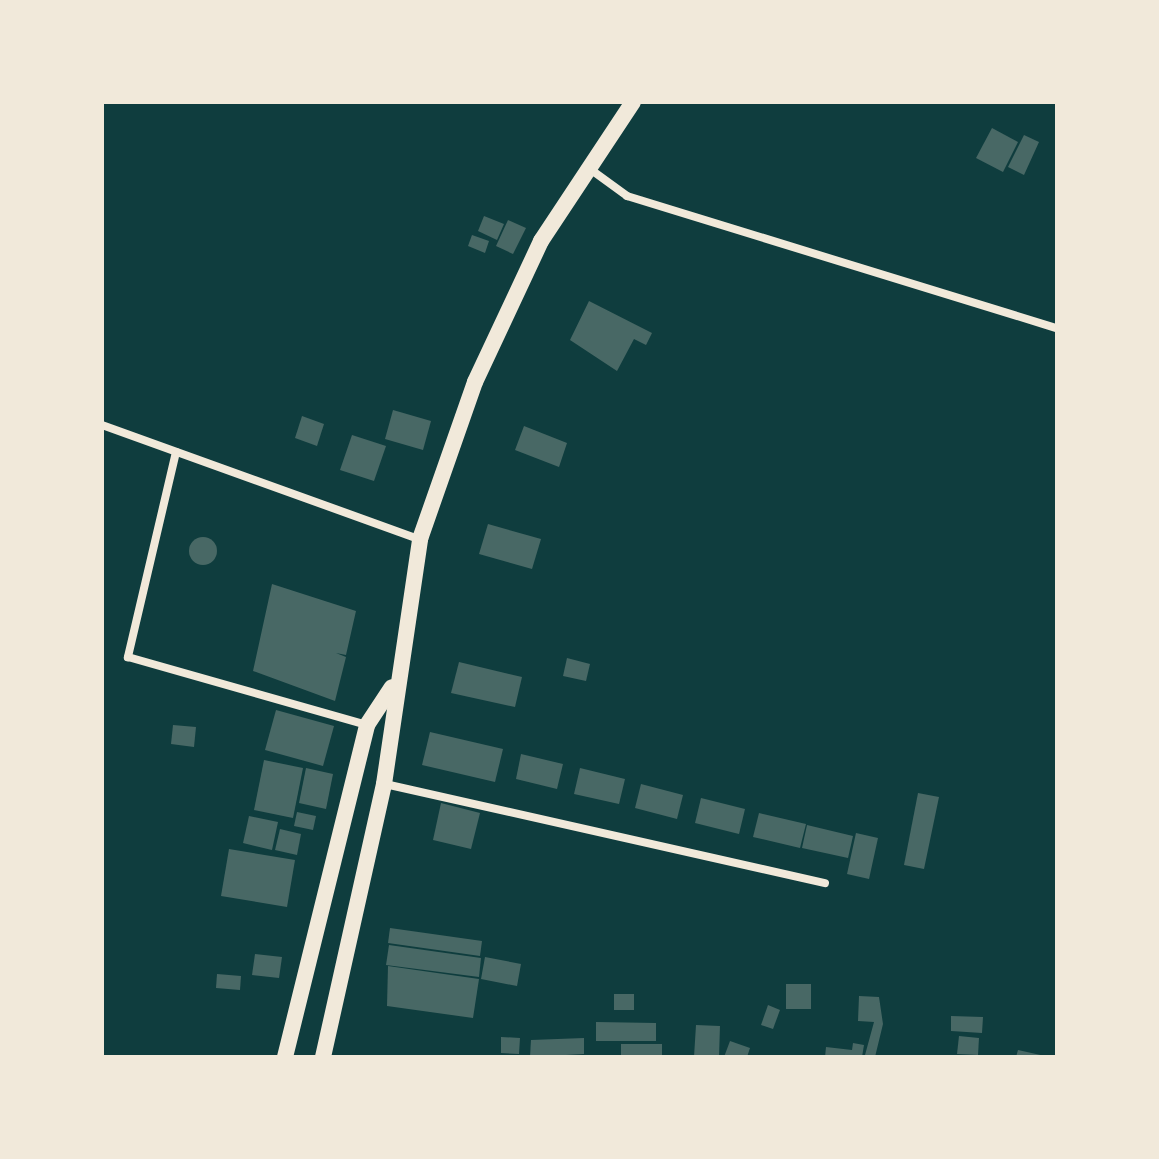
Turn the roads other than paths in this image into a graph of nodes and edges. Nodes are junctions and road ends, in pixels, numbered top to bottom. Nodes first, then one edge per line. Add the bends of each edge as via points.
1 (633, 102) edge
2 (589, 168) junction
3 (1057, 328) edge
4 (102, 425) edge
5 (176, 452) junction
6 (420, 539) junction
7 (393, 685) junction
8 (367, 725) junction
9 (384, 784) junction
10 (825, 883) dead end
11 (285, 1057) edge
12 (323, 1057) edge

1 - 2 main road
2 - 3 street via 627,196
2 - 6 main road via 541,241 475,382
4 - 5 street
5 - 6 street
5 - 8 street via 128,657 138,666
6 - 7 main road
7 - 8 main road
7 - 9 main road
8 - 11 main road
9 - 10 street
9 - 12 main road

